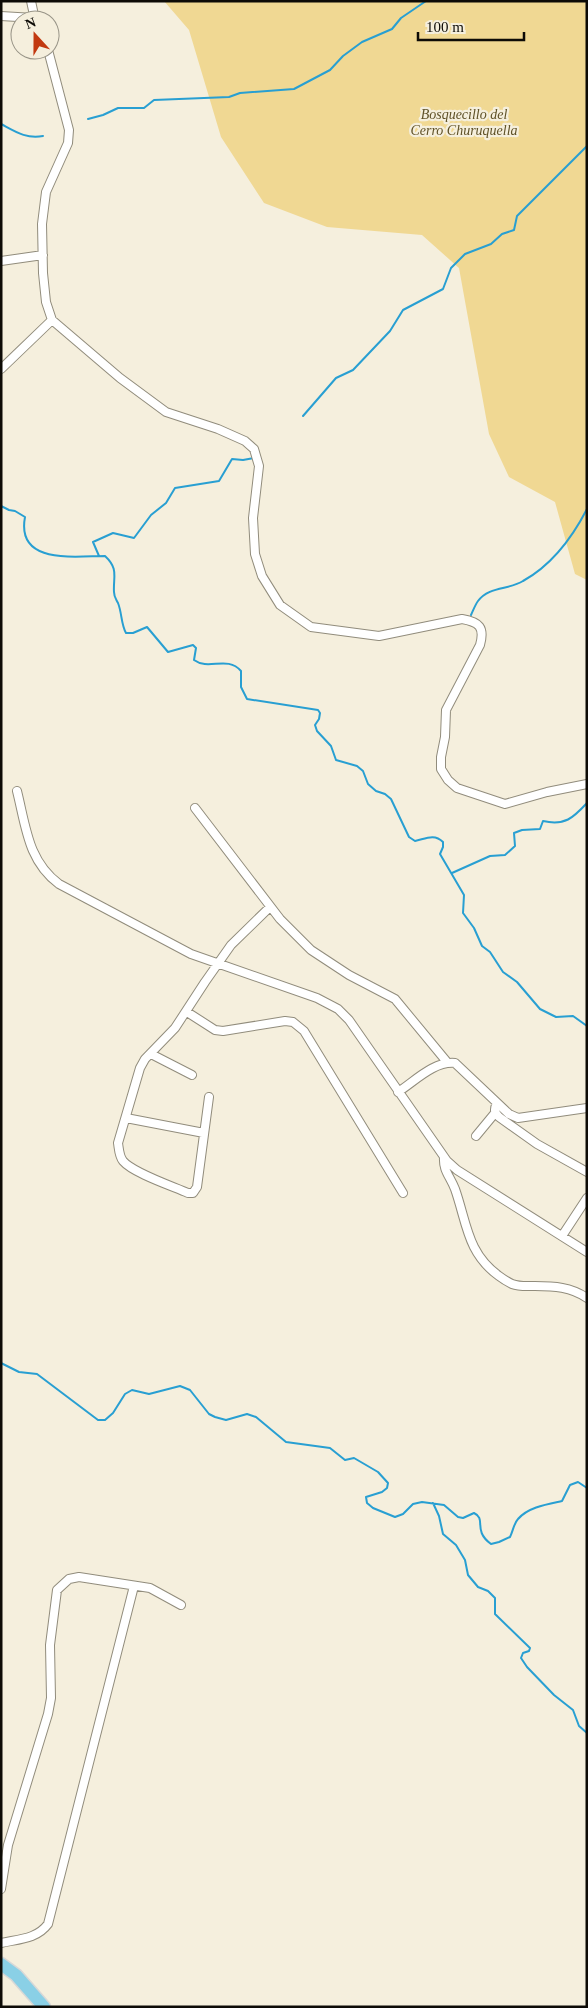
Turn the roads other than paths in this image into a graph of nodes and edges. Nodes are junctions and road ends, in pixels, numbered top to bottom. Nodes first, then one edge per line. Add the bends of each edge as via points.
1 (51, 60) edge
2 (43, 255) junction
3 (1, 261) edge
4 (52, 320) junction
5 (2, 366) edge
6 (587, 784) edge
7 (17, 791) dead end
8 (195, 808) dead end
9 (270, 907) junction
10 (218, 964) junction
11 (187, 1012) junction
12 (151, 1054) junction
13 (447, 1062) junction
14 (192, 1075) dead end
15 (398, 1092) junction
16 (209, 1097) dead end
17 (497, 1103) junction
18 (587, 1108) edge
19 (496, 1113) junction
20 (126, 1118) junction
21 (204, 1133) junction
22 (476, 1136) dead end
23 (444, 1157) junction
24 (587, 1172) edge
25 (404, 1192) dead end
26 (587, 1198) edge
27 (562, 1236) junction
28 (587, 1252) edge
29 (587, 1298) edge
30 (134, 1586) junction
31 (181, 1605) dead end
32 (1, 1889) edge
33 (1, 1943) edge
34 (1, 1964) edge
35 (1, 1975) edge
36 (34, 2007) edge
37 (44, 2007) edge

1 - 2 street via 69,130 68,143 46,192
2 - 3 street
2 - 4 street via 46,302
4 - 5 street
4 - 6 street via 166,412 218,429 245,441 254,449 259,466 253,518 255,554 262,576 280,605 311,626 379,636 462,619 474,621 480,627 483,636 480,645 446,710 441,769 457,788 505,804
7 - 10 street via 31,845 48,876 191,954
8 - 9 street
9 - 10 street via 231,945
9 - 13 street via 311,950 395,1000
10 - 11 street
10 - 15 street via 317,998 338,1009
11 - 12 street
11 - 25 street via 214,1030 223,1032 285,1021 293,1022 304,1031
12 - 14 street
12 - 20 street via 140,1068
13 - 15 street
13 - 17 street via 455,1063
15 - 23 street
16 - 21 street
17 - 18 street via 518,1118
17 - 19 street
19 - 22 street
19 - 24 street via 536,1144
20 - 21 street
20 - 21 street via 118,1142 123,1161 133,1169 188,1193 193,1193 197,1187
23 - 27 street via 457,1170
23 - 29 street via 446,1175 454,1187 475,1251 490,1269 522,1287 557,1286
26 - 27 street
27 - 28 street
30 - 31 street via 150,1588
30 - 32 street via 79,1577 69,1579 57,1590 50,1645 51,1698 8,1845
30 - 33 street via 48,1924 34,1936
34 - 37 main road via 16,1975
35 - 36 main road

